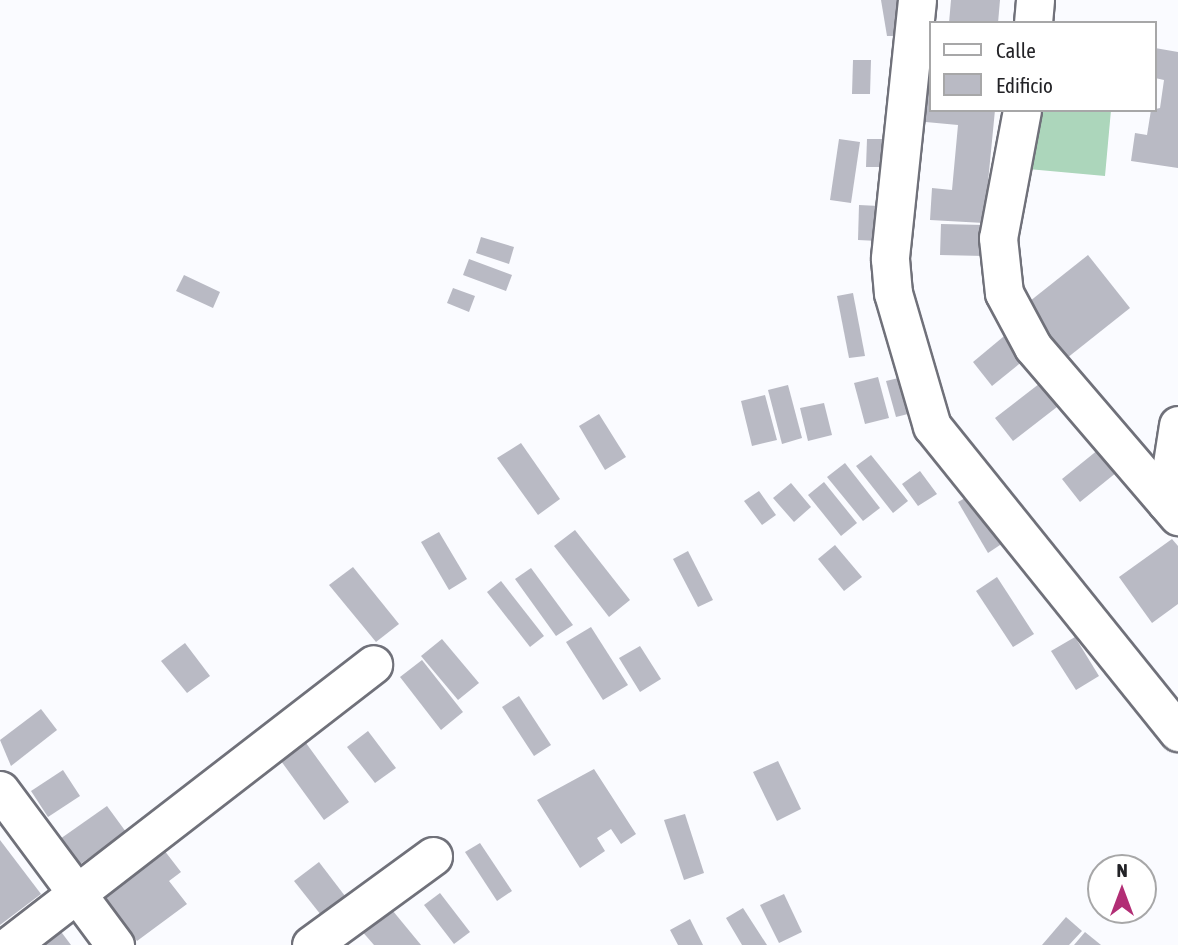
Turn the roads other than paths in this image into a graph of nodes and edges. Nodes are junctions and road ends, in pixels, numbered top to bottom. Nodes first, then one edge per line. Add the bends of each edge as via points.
1 (916, 0) edge
2 (1035, 0) edge
3 (1033, 21) edge
4 (1022, 112) edge
5 (1178, 425) edge
6 (1172, 509) edge
7 (373, 664) dead end
8 (1178, 732) edge
9 (0, 790) edge
10 (433, 856) dead end
11 (77, 893) junction
12 (10, 945) edge
13 (115, 945) edge
14 (311, 945) edge

1 - 8 street via 890,259 893,293 932,426
2 - 3 street
4 - 6 street via 998,238 1004,293 1033,347
5 - 6 street
7 - 11 street
9 - 11 street
10 - 14 street
11 - 12 street
11 - 13 street

